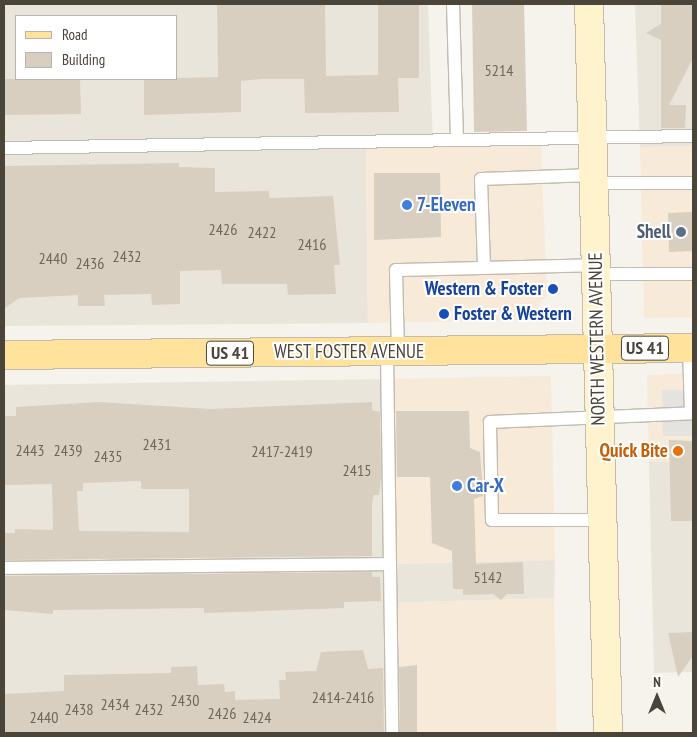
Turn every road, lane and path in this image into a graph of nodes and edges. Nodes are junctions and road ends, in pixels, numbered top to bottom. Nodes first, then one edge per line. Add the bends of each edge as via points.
1 (453, 4) edge
2 (588, 4) edge
3 (693, 136) edge
4 (592, 138) junction
5 (457, 140) junction
6 (4, 148) edge
7 (593, 179) junction
8 (693, 183) edge
9 (484, 266) junction
10 (596, 270) junction
11 (693, 274) edge
12 (598, 348) junction
13 (691, 348) edge
14 (392, 352) junction
15 (4, 355) edge
16 (692, 413) edge
17 (599, 418) junction
18 (602, 520) junction
19 (389, 564) junction
20 (4, 568) edge
21 (392, 733) edge
22 (608, 733) edge

1 - 5 lane
2 - 4 main road, NORTH WESTERN AVENUE
3 - 4 lane
4 - 5 lane
4 - 7 main road, NORTH WESTERN AVENUE
5 - 6 lane
7 - 8 lane
7 - 9 lane via 481,179
7 - 10 main road, NORTH WESTERN AVENUE
9 - 10 lane
9 - 14 lane via 396,270
10 - 11 lane
10 - 12 main road, NORTH WESTERN AVENUE
12 - 13 main road, WEST FOSTER AVENUE / US 41
12 - 14 main road, WEST FOSTER AVENUE / US 41
12 - 17 main road, NORTH WESTERN AVENUE
13 - 16 lane
14 - 15 main road, WEST FOSTER AVENUE / US 41
14 - 19 lane
16 - 17 lane
17 - 18 main road, NORTH WESTERN AVENUE
17 - 18 lane via 490,422 492,520
18 - 22 main road, NORTH WESTERN AVENUE
19 - 20 lane
19 - 21 lane

